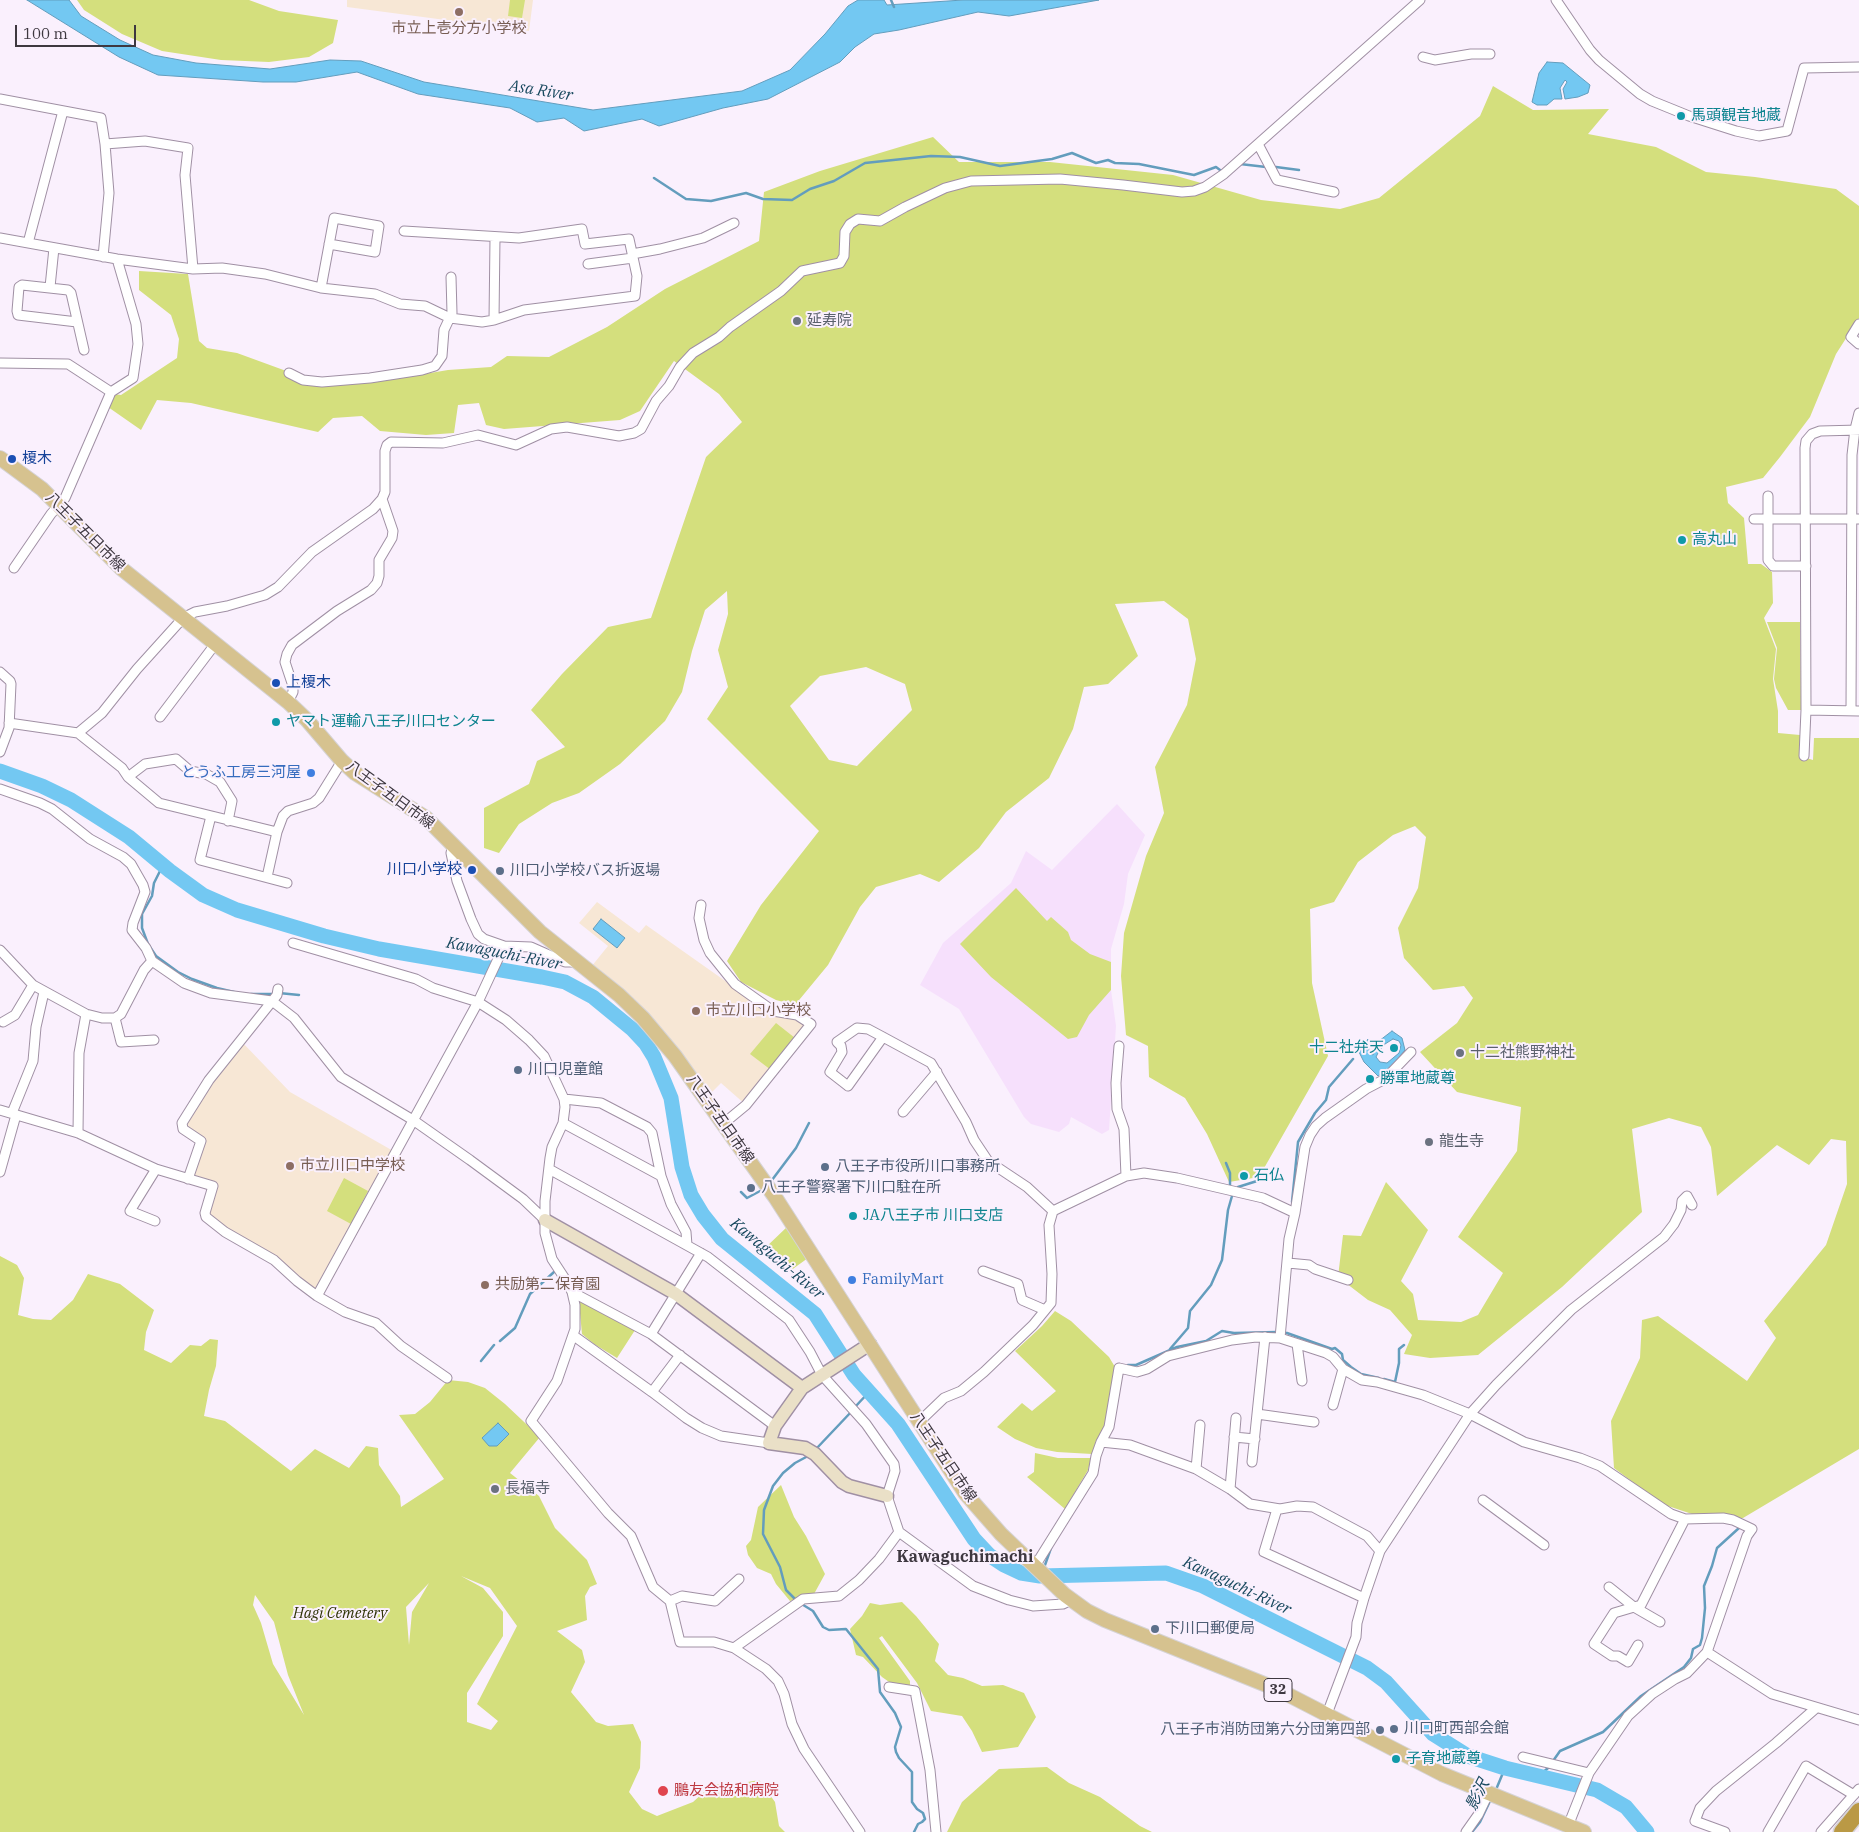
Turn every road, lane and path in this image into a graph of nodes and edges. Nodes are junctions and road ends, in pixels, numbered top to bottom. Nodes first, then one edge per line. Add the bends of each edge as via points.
1 (1420, 0) edge
2 (1556, 0) edge
3 (1490, 54) dead end
4 (1423, 57) dead end
5 (1859, 67) edge
6 (0, 99) edge
7 (63, 111) junction
8 (105, 144) junction
9 (1258, 144) junction
10 (1334, 192) dead end
11 (734, 223) dead end
12 (404, 231) dead end
13 (0, 238) edge
14 (494, 238) junction
15 (28, 243) junction
16 (329, 244) junction
17 (54, 248) junction
18 (103, 256) junction
19 (632, 256) junction
20 (117, 259) junction
21 (588, 264) dead end
22 (193, 269) junction
23 (451, 277) dead end
24 (50, 287) junction
25 (322, 288) junction
26 (450, 318) junction
27 (494, 320) junction
28 (77, 322) junction
29 (1859, 324) edge
30 (1859, 344) edge
31 (84, 350) dead end
32 (0, 362) edge
33 (289, 372) dead end
34 (110, 392) junction
35 (1859, 413) edge
36 (1857, 430) edge
37 (0, 458) edge
38 (1768, 496) dead end
39 (382, 499) junction
40 (59, 506) junction
41 (1754, 519) dead end
42 (1806, 519) junction
43 (1856, 519) edge
44 (1767, 520) junction
45 (1806, 566) junction
46 (14, 568) dead end
47 (183, 618) junction
48 (216, 644) junction
49 (0, 672) edge
50 (288, 702) junction
51 (1806, 710) junction
52 (1855, 711) edge
53 (160, 717) dead end
54 (9, 723) junction
55 (78, 733) junction
56 (0, 752) edge
57 (1804, 756) dead end
58 (342, 761) junction
59 (128, 777) junction
60 (0, 789) edge
61 (211, 816) junction
62 (228, 821) junction
63 (277, 832) junction
64 (453, 844) junction
65 (267, 877) junction
66 (286, 883) dead end
67 (701, 905) dead end
68 (293, 942) dead end
69 (504, 946) junction
70 (0, 950) edge
71 (152, 961) junction
72 (577, 962) junction
73 (33, 985) junction
74 (44, 992) junction
75 (276, 995) junction
76 (478, 1002) junction
77 (86, 1014) junction
78 (115, 1018) junction
79 (1, 1023) edge
80 (883, 1037) junction
81 (154, 1040) dead end
82 (1119, 1046) dead end
83 (1411, 1052) dead end
84 (936, 1072) junction
85 (564, 1100) junction
86 (0, 1110) edge
87 (903, 1112) dead end
88 (14, 1114) junction
89 (413, 1120) junction
90 (563, 1123) junction
91 (724, 1124) junction
92 (78, 1133) junction
93 (549, 1168) junction
94 (156, 1169) junction
95 (0, 1172) edge
96 (661, 1176) junction
97 (1126, 1176) junction
98 (188, 1179) junction
99 (1692, 1205) dead end
100 (1054, 1211) junction
101 (1295, 1213) junction
102 (545, 1220) junction
103 (155, 1221) dead end
104 (687, 1244) junction
105 (701, 1253) junction
106 (1288, 1263) junction
107 (983, 1271) dead end
108 (1348, 1280) dead end
109 (572, 1292) junction
110 (676, 1294) junction
111 (317, 1296) junction
112 (1046, 1310) junction
113 (651, 1334) junction
114 (574, 1336) junction
115 (1265, 1337) junction
116 (1280, 1338) junction
117 (870, 1344) junction
118 (1297, 1344) junction
119 (680, 1355) junction
120 (1343, 1369) junction
121 (826, 1373) junction
122 (447, 1378) dead end
123 (1302, 1381) dead end
124 (802, 1388) junction
125 (652, 1392) junction
126 (1334, 1405) dead end
127 (1257, 1414) junction
128 (1470, 1414) junction
129 (1236, 1418) dead end
130 (919, 1422) junction
131 (1314, 1422) dead end
132 (1200, 1425) dead end
133 (775, 1426) junction
134 (1234, 1437) junction
135 (1255, 1439) junction
136 (1101, 1442) junction
137 (769, 1443) junction
138 (1252, 1462) dead end
139 (1196, 1469) junction
140 (1230, 1489) junction
141 (887, 1496) junction
142 (1483, 1500) dead end
143 (1277, 1509) junction
144 (1684, 1519) junction
145 (899, 1532) junction
146 (1544, 1545) dead end
147 (1380, 1551) junction
148 (1035, 1566) junction
149 (739, 1579) dead end
150 (1608, 1587) dead end
151 (1068, 1598) junction
152 (1364, 1598) junction
153 (670, 1601) junction
154 (1634, 1607) junction
155 (1660, 1622) dead end
156 (1638, 1645) dead end
157 (734, 1648) junction
158 (1707, 1652) junction
159 (889, 1687) dead end
160 (1816, 1708) junction
161 (1327, 1714) junction
162 (1859, 1720) edge
163 (1523, 1757) dead end
164 (1588, 1776) junction
165 (1856, 1792) edge
166 (1492, 1796) junction
167 (1859, 1811) edge
168 (1568, 1826) junction
169 (860, 1832) edge
170 (936, 1832) edge
171 (1466, 1832) edge
172 (1584, 1832) edge
173 (1725, 1832) edge
174 (1768, 1832) edge
175 (1821, 1832) edge
176 (1842, 1832) edge

1 - 9 street
2 - 5 street via 1590,50 1640,94 1689,116 1759,136 1787,131 1804,68
3 - 4 street via 1435,60
6 - 7 street
7 - 8 street via 101,118
7 - 15 street
8 - 18 street via 109,193
8 - 22 street via 145,141 188,148 186,175
9 - 10 street via 1277,180
9 - 39 street via 1205,188 1194,191 1060,179 971,181 946,188 880,221 858,220 845,232 844,256 840,263 802,271 781,291 693,353 656,401 641,429 619,436 568,427 551,429 516,444 478,435 443,443 391,442 385,450 386,482
11 - 19 street via 703,238
12 - 14 street
13 - 15 street
14 - 19 street via 519,238 582,229 585,244 629,239
14 - 27 street
15 - 17 street
16 - 16 street via 375,252 379,226 334,218
16 - 25 street
17 - 18 street
17 - 24 street
18 - 20 street
19 - 21 street
19 - 27 street via 637,276 635,296 524,310
20 - 22 street
20 - 34 street via 136,324 138,344 133,378
22 - 25 street via 222,268 265,274
23 - 26 street
24 - 28 street via 71,293
24 - 28 street via 22,285 16,312
25 - 26 street via 375,294 400,304 425,306
26 - 27 street via 482,322
26 - 33 street via 444,330 442,356 435,366 370,378 322,382 303,380
28 - 31 street
29 - 30 street via 1851,337
32 - 34 street via 68,364
34 - 40 street
35 - 36 street
36 - 42 street via 1820,431 1806,441
36 - 43 street via 1851,468
37 - 40 main road, 八王子五日市線 / 32 via 35,483
38 - 44 street
39 - 47 street via 355,523 312,552 278,587 250,600 195,612
39 - 50 street via 393,531 379,560 376,583 371,590 292,645 285,662 293,686
40 - 46 street
40 - 47 main road, 八王子五日市線 / 32 via 116,564
41 - 44 street
42 - 43 street
42 - 44 street
42 - 45 street
43 - 52 street
44 - 45 street via 1768,560 1773,566
45 - 51 street
47 - 48 main road, 八王子五日市線 / 32
47 - 55 street via 102,713
48 - 50 main road, 八王子五日市線 / 32
48 - 53 street
49 - 54 street via 11,684
50 - 58 main road, 八王子五日市線 / 32
51 - 52 street
51 - 57 street
54 - 55 street
54 - 56 street
55 - 59 street via 122,768
58 - 63 street via 319,798 283,816
58 - 64 main road, 八王子五日市線 / 32 via 364,780 417,812
59 - 61 street via 159,804
59 - 62 street via 145,764 176,759 190,772 206,774 220,782 232,801
60 - 71 street via 52,809 90,839 131,864 145,892 132,930
61 - 62 street
61 - 65 street via 200,860
62 - 63 street
63 - 65 street
64 - 69 street via 451,860 476,929 484,939
64 - 72 main road, 八王子五日市線 / 32 via 540,932
65 - 66 street
67 - 91 street via 699,918 704,940 710,953 735,984 773,1011 797,1015 811,1024 746,1105
68 - 76 street via 416,979
69 - 72 street via 531,947 559,960
69 - 76 street
70 - 73 street
71 - 75 street via 184,983 211,993
71 - 78 street via 121,1014
72 - 91 main road, 八王子五日市線 / 32 via 652,1028
73 - 74 street
73 - 79 street via 15,1015
74 - 77 street
74 - 88 street via 33,1061
75 - 89 street via 341,1077
75 - 98 street via 210,1080 182,1123 183,1129 201,1141
76 - 85 street via 506,1020 544,1056
76 - 89 street
77 - 78 street
77 - 92 street via 79,1053
78 - 81 street via 121,1042
80 - 80 street via 848,1086 830,1072 842,1052 837,1042 857,1028 868,1029
80 - 84 street via 931,1063
82 - 97 street via 1117,1109 1124,1129
83 - 101 street via 1385,1079 1316,1126 1305,1147
84 - 87 street
84 - 100 street via 988,1161 1027,1187
85 - 90 street
85 - 96 street via 601,1103 647,1127
86 - 88 street
88 - 92 street
88 - 95 street
89 - 102 street via 523,1199
89 - 111 street
90 - 93 street via 552,1147
90 - 96 street
91 - 117 main road, 八王子五日市線 / 32
92 - 94 street
93 - 102 street
93 - 104 street
94 - 98 street
94 - 103 street via 130,1210
96 - 104 street via 686,1232
97 - 100 street
97 - 101 street via 1144,1174 1177,1178 1263,1198
98 - 111 street via 213,1186 206,1217 225,1232 274,1260
99 - 128 street via 1687,1196 1664,1237 1571,1310
100 - 112 street via 1049,1226 1051,1303
101 - 106 street
102 - 109 street via 552,1258
102 - 110 street
104 - 105 street
105 - 110 street
105 - 121 street via 789,1320
106 - 108 street via 1309,1265
106 - 116 street
107 - 112 street via 1018,1284 1022,1300
109 - 113 street
109 - 114 street
110 - 113 street
110 - 124 street
111 - 122 street via 345,1312 376,1323 401,1346
112 - 130 street via 984,1372 961,1391 944,1398
113 - 119 street
114 - 125 street
114 - 153 street via 558,1381 531,1422 631,1536 653,1587
115 - 116 street
115 - 127 street
115 - 136 street via 1232,1340 1168,1356 1137,1372 1120,1368 1109,1427
116 - 118 street
117 - 121 street
117 - 130 main road, 八王子五日市線 / 32
118 - 120 street via 1326,1353
118 - 123 street
119 - 125 street
119 - 133 street
120 - 126 street
120 - 128 street via 1362,1380 1423,1395
121 - 124 street
121 - 141 street via 894,1464 895,1472
124 - 133 street
125 - 137 street via 686,1418 715,1434
127 - 131 street
127 - 135 street
128 - 144 street via 1524,1442 1600,1466 1664,1510
128 - 147 street
129 - 134 street
130 - 148 main road, 八王子五日市線 / 32 via 974,1504
132 - 139 street
133 - 137 street
134 - 135 street
134 - 140 street
135 - 138 street
136 - 139 street via 1130,1445
136 - 148 street via 1093,1473
137 - 141 street via 791,1445 812,1452 842,1482
139 - 140 street
140 - 143 street via 1250,1504
141 - 145 street
142 - 146 street
143 - 147 street via 1313,1507 1367,1536
143 - 152 street via 1264,1552
144 - 154 street via 1640,1605
144 - 158 street via 1723,1518 1752,1529 1746,1536
145 - 151 street via 973,1586 1033,1606 1063,1604
145 - 157 street via 879,1559 839,1596 801,1601
147 - 152 street
148 - 151 main road, 八王子五日市線 / 32
149 - 153 street via 715,1601 682,1596
150 - 154 street
151 - 161 main road, 八王子五日市線 / 32 via 1112,1624 1246,1676
152 - 161 street via 1353,1646
153 - 157 street via 680,1642 714,1642
154 - 155 street
154 - 156 street via 1614,1613 1594,1644 1628,1662
157 - 169 street via 766,1668 778,1681 804,1749
158 - 160 street via 1772,1694
158 - 164 street via 1687,1673 1652,1694 1628,1716
159 - 170 street via 915,1691 930,1770
160 - 162 street
160 - 173 street via 1700,1808 1695,1822
161 - 166 main road, 八王子五日市線 / 32 via 1442,1774
163 - 164 street
164 - 168 street
165 - 174 street via 1806,1766
165 - 175 street
166 - 168 main road, 八王子五日市線 / 32
166 - 171 street
167 - 176 highway
168 - 172 main road, 八王子五日市線 / 32

